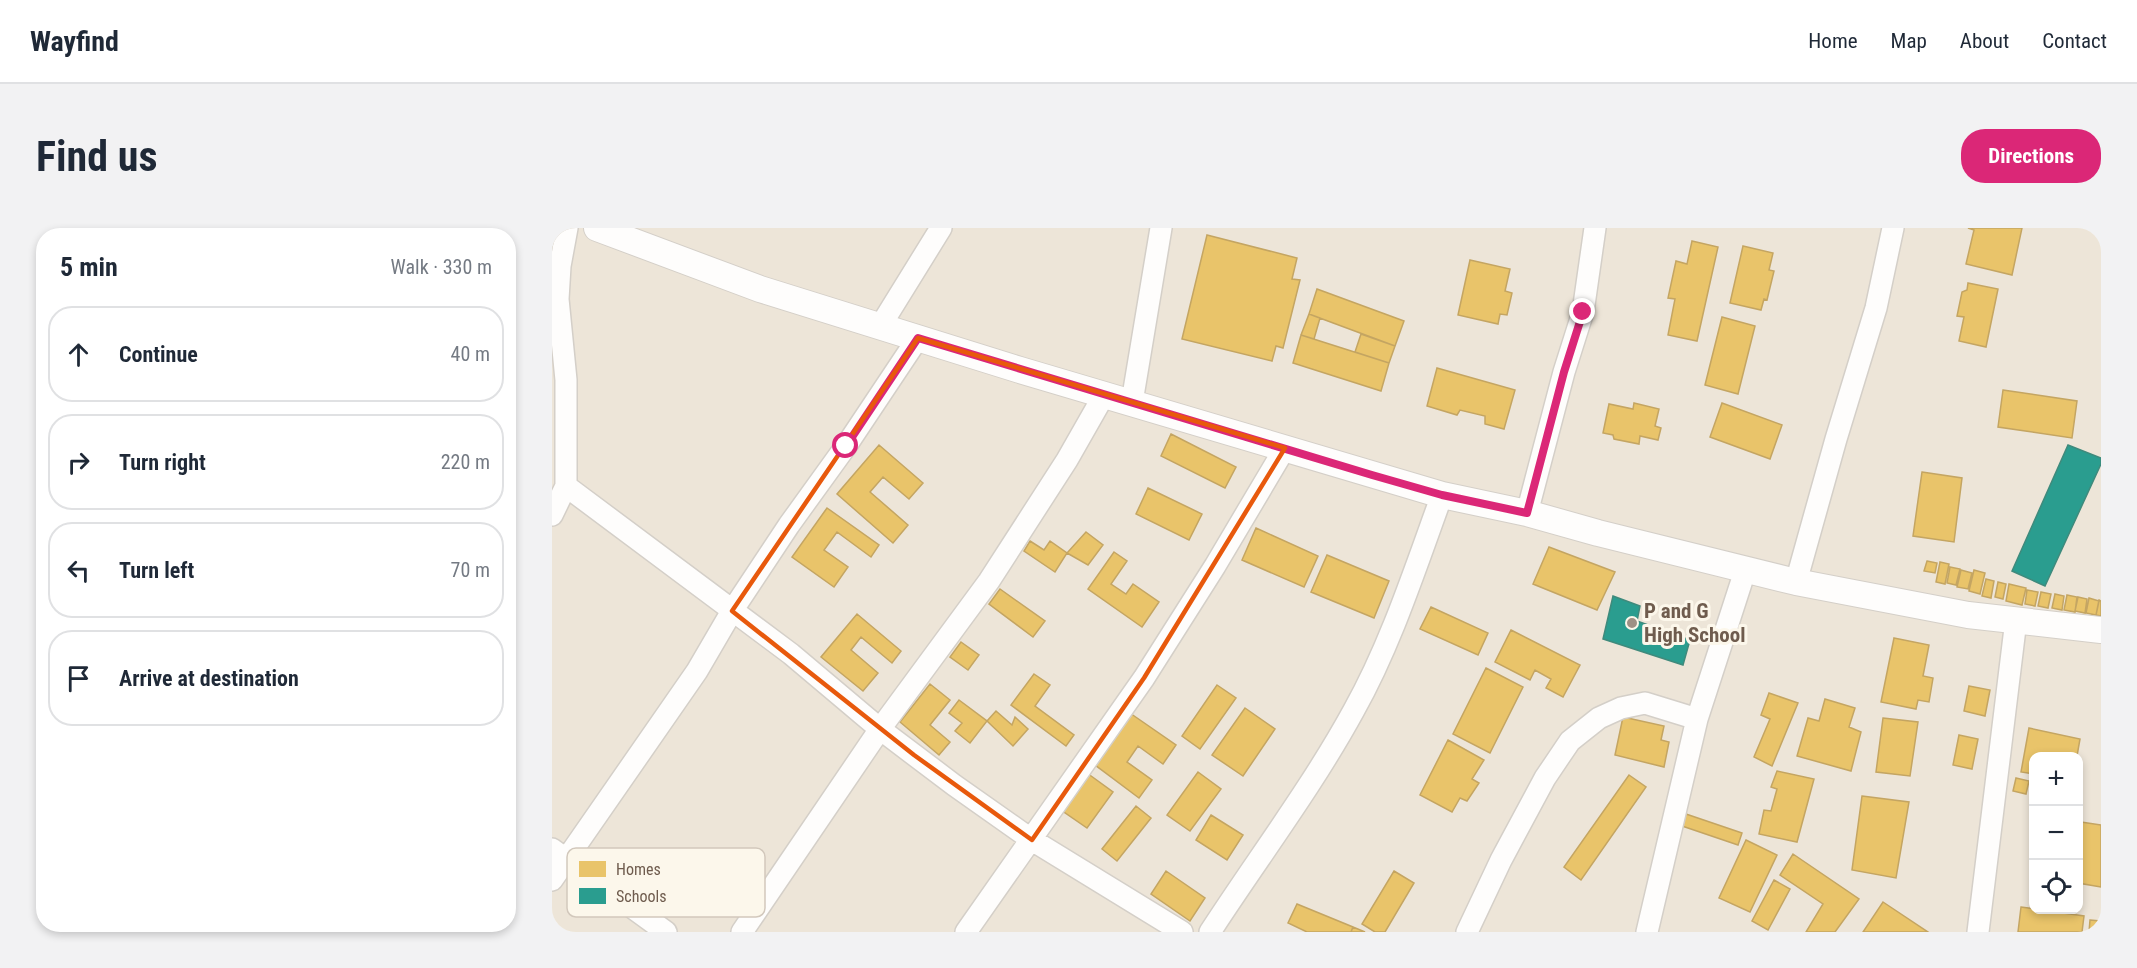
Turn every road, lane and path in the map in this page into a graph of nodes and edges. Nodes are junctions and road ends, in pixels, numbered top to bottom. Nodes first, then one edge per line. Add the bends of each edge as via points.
1 (567, 228) edge
2 (597, 228) edge
3 (941, 228) edge
4 (1161, 228) edge
5 (1595, 228) edge
6 (1893, 228) edge
7 (881, 326) junction
8 (918, 338) junction
9 (1104, 395) junction
10 (1132, 402) junction
11 (1285, 448) junction
12 (566, 486) junction
13 (1442, 495) junction
14 (1527, 513) junction
15 (552, 515) edge
16 (1745, 571) junction
17 (1796, 582) junction
18 (732, 611) junction
19 (2016, 620) junction
20 (2101, 630) edge
21 (1697, 719) junction
22 (880, 729) junction
23 (1032, 840) junction
24 (559, 854) edge
25 (552, 880) edge
26 (765, 898) edge
27 (645, 917) edge
28 (752, 917) edge
29 (666, 932) edge
30 (742, 932) edge
31 (966, 932) edge
32 (1182, 932) edge
33 (1210, 932) edge
34 (1467, 932) edge
35 (1647, 932) edge
36 (1978, 932) edge

1 - 12 street via 558,299 566,380
2 - 7 street via 760,289
3 - 7 street
4 - 10 street
5 - 14 street via 1583,312
6 - 17 street via 1876,308
7 - 8 street
8 - 9 street
8 - 18 street
9 - 10 street
9 - 22 street via 989,581
10 - 11 street
11 - 13 street
11 - 23 street via 1144,678
12 - 15 street
12 - 18 street
13 - 14 street
13 - 33 street via 1382,653 1356,708
14 - 16 street
16 - 17 street
16 - 21 street
17 - 19 street via 1968,615
18 - 22 street via 791,654
18 - 24 street via 697,671
19 - 20 street
19 - 36 street
21 - 34 street via 1645,703 1599,718 1570,741 1545,778
21 - 35 street
22 - 23 street
22 - 26 street
23 - 31 street
23 - 32 street
24 - 25 street
27 - 29 street
28 - 30 street

